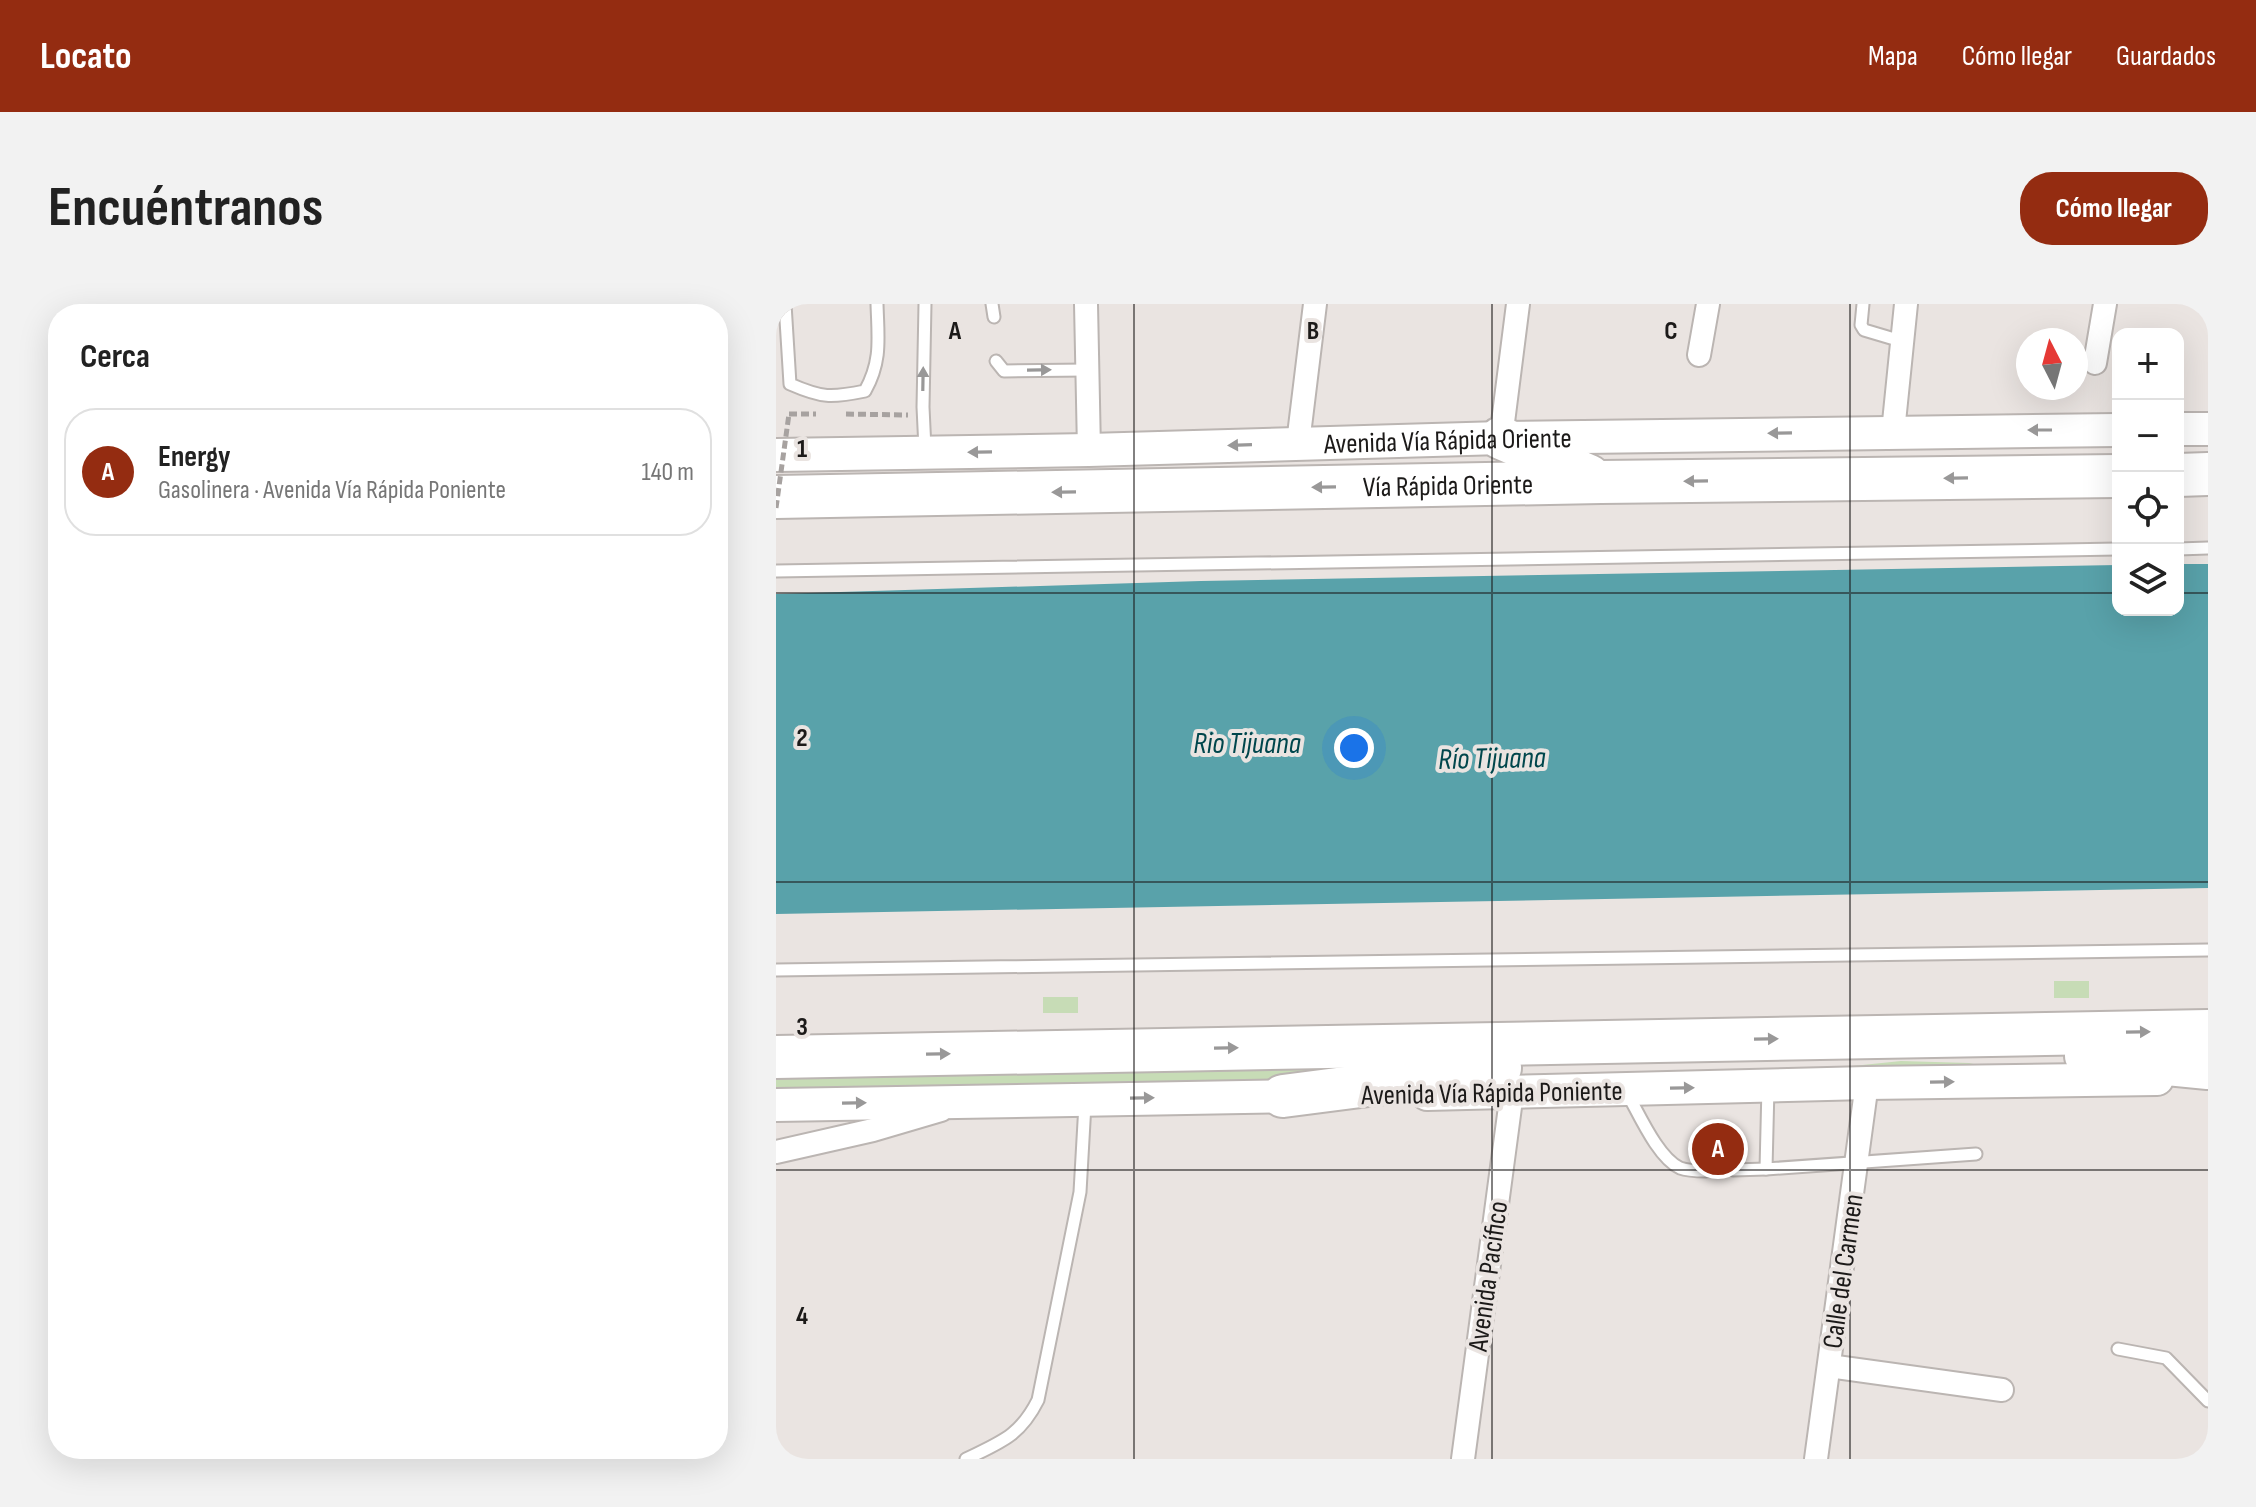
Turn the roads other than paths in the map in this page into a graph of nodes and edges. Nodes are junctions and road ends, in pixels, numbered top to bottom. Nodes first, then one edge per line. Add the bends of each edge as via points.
1 (785, 304) edge
2 (877, 304) edge
3 (925, 304) edge
4 (992, 304) edge
5 (1086, 304) edge
6 (1315, 304) edge
7 (1518, 304) edge
8 (1708, 304) edge
9 (1863, 304) edge
10 (1906, 304) edge
11 (2105, 304) edge
12 (994, 317) dead end
13 (1901, 341) junction
14 (1699, 355) dead end
15 (996, 361) dead end
16 (2095, 363) dead end
17 (1087, 370) junction
18 (2184, 429) edge
19 (2208, 429) edge
20 (2112, 430) edge
21 (1893, 432) junction
22 (1501, 438) junction
23 (1298, 443) junction
24 (1089, 450) junction
25 (926, 453) junction
26 (776, 455) edge
27 (2208, 474) edge
28 (2184, 475) edge
29 (2112, 476) edge
30 (1601, 482) junction
31 (776, 497) edge
32 (2208, 548) edge
33 (2112, 549) edge
34 (2184, 549) edge
35 (776, 571) edge
36 (2208, 950) edge
37 (776, 970) edge
38 (2208, 1031) edge
39 (1885, 1036) junction
40 (1722, 1039) junction
41 (776, 1057) edge
42 (2208, 1068) edge
43 (2208, 1079) edge
44 (1867, 1083) junction
45 (1768, 1086) junction
46 (1624, 1089) junction
47 (1512, 1092) junction
48 (1283, 1096) junction
49 (1085, 1099) junction
50 (972, 1101) junction
51 (776, 1105) edge
52 (776, 1152) edge
53 (1976, 1154) dead end
54 (1857, 1161) junction
55 (1766, 1169) junction
56 (1733, 1170) dead end
57 (1706, 1171) dead end
58 (2118, 1349) dead end
59 (1829, 1366) junction
60 (2002, 1390) dead end
61 (2208, 1401) edge
62 (966, 1459) edge
63 (1463, 1459) edge
64 (1816, 1459) edge

1 - 2 lane via 790,384 817,395 840,396 865,391 872,378 879,356
25 -> 3 lane
4 - 12 lane
5 - 17 street
6 - 23 street
7 - 22 street
8 - 14 street
9 - 13 lane via 1864,330
10 - 13 street
11 - 16 street
13 - 21 street
15 -> 17 lane via 1004,371
17 - 24 street
18 - 19 main road
20 -> 21 main road, Avenida Vía Rápida Oriente
21 -> 22 main road, Avenida Vía Rápida Oriente
22 - 23 main road, Avenida Vía Rápida Oriente
22 - 30 highway
23 -> 24 main road, Avenida Vía Rápida Oriente
24 -> 25 main road, Avenida Vía Rápida Oriente
25 - 26 main road, Avenida Vía Rápida Oriente
27 - 28 highway
29 -> 30 highway, Vía Rápida Oriente
30 -> 31 highway, Vía Rápida Oriente
32 - 34 lane
33 - 35 lane
36 - 37 lane
39 -> 38 highway, Avenida Vía Rápida Poniente
40 -> 39 highway, Avenida Vía Rápida Poniente
39 - 42 highway
41 -> 40 highway, Avenida Vía Rápida Poniente
40 - 48 highway
44 -> 43 main road, Avenida Vía Rápida Poniente
44 - 45 main road, Avenida Vía Rápida Poniente
44 - 54 street, Calle del Carmen
46 -> 45 main road, Avenida Vía Rápida Poniente
45 - 55 lane
46 - 47 main road, Avenida Vía Rápida Poniente
46 - 57 lane via 1664,1155 1677,1167
47 - 48 main road, Avenida Vía Rápida Poniente
47 - 63 street, Avenida Pacífico
49 -> 48 main road, Avenida Vía Rápida Poniente
49 - 50 main road, Avenida Vía Rápida Poniente
49 - 62 lane via 1080,1192 1038,1400 1010,1438
51 -> 50 main road, Avenida Vía Rápida Poniente
50 - 52 street
53 - 54 lane
54 - 55 lane
54 - 59 street, Calle del Carmen
55 - 56 lane
58 - 61 lane via 2166,1358
59 - 60 street
59 - 64 street, Calle del Carmen

